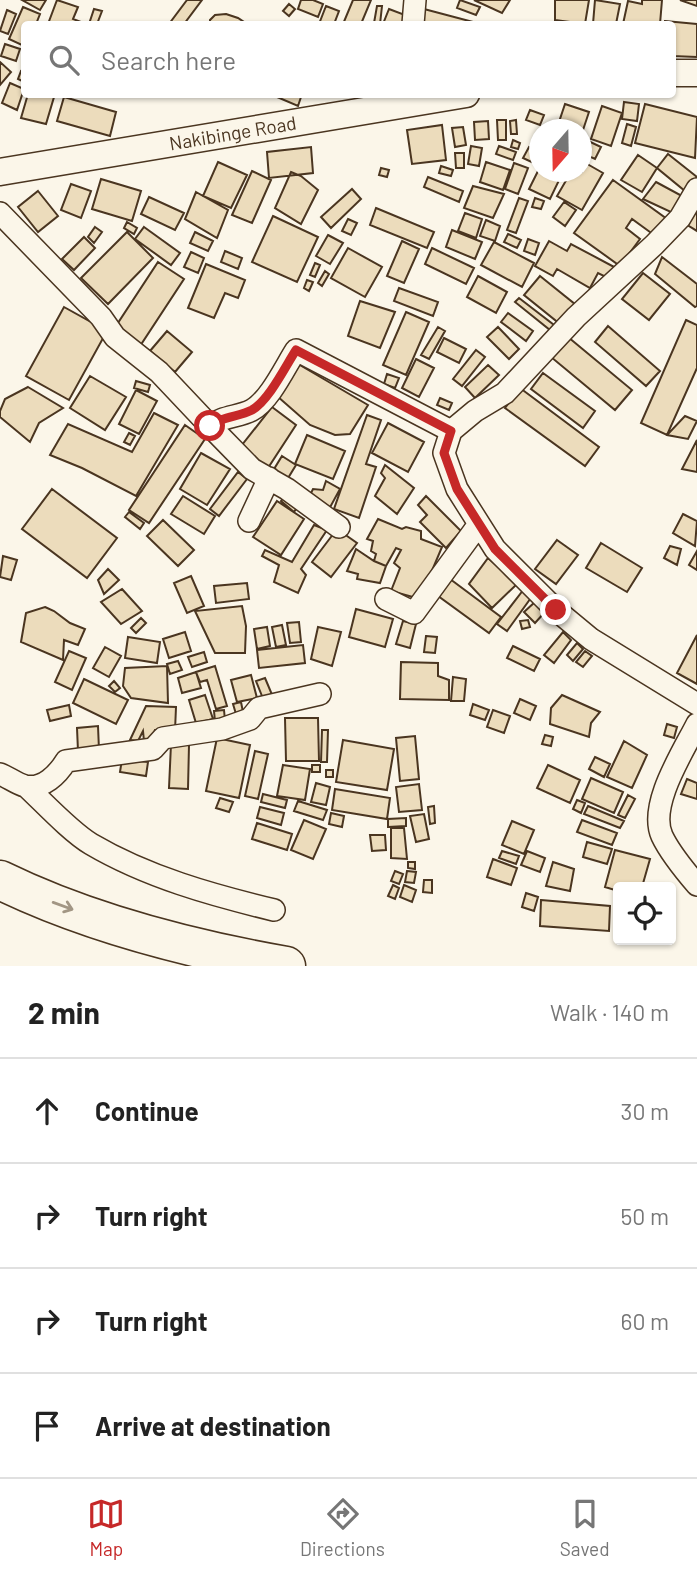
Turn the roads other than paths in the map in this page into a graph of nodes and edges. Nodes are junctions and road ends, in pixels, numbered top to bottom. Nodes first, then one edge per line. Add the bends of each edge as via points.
1 (415, 0) edge
2 (412, 21) edge
3 (697, 73) edge
4 (676, 74) edge
5 (411, 99) edge
6 (0, 173) edge
7 (697, 189) edge
8 (0, 213) edge
9 (210, 426) junction
10 (451, 431) junction
11 (269, 478) junction
12 (249, 521) dead end
13 (479, 524) junction
14 (339, 527) dead end
15 (386, 599) dead end
16 (320, 694) dead end
17 (697, 704) edge
18 (697, 724) edge
19 (0, 774) edge
20 (27, 787) junction
21 (0, 880) edge
22 (697, 885) edge
23 (274, 910) dead end
24 (286, 966) edge

1 - 2 street
3 - 4 street
5 - 6 street, Nakibinge Road
7 - 10 street via 680,218 553,340 531,368 505,393
8 - 9 street via 115,337 159,372
9 - 10 street via 254,409 296,350
9 - 11 street via 252,469
10 - 13 street via 444,453 457,489
11 - 12 street
11 - 14 street
13 - 15 street via 414,612
13 - 17 street via 495,549 591,639
16 - 20 street via 259,708 250,719 222,729 163,738 153,749 66,761 58,774 43,784
18 - 22 street via 659,807 661,834
19 - 20 street
20 - 23 street via 90,844 211,895
21 -> 24 highway via 118,925

